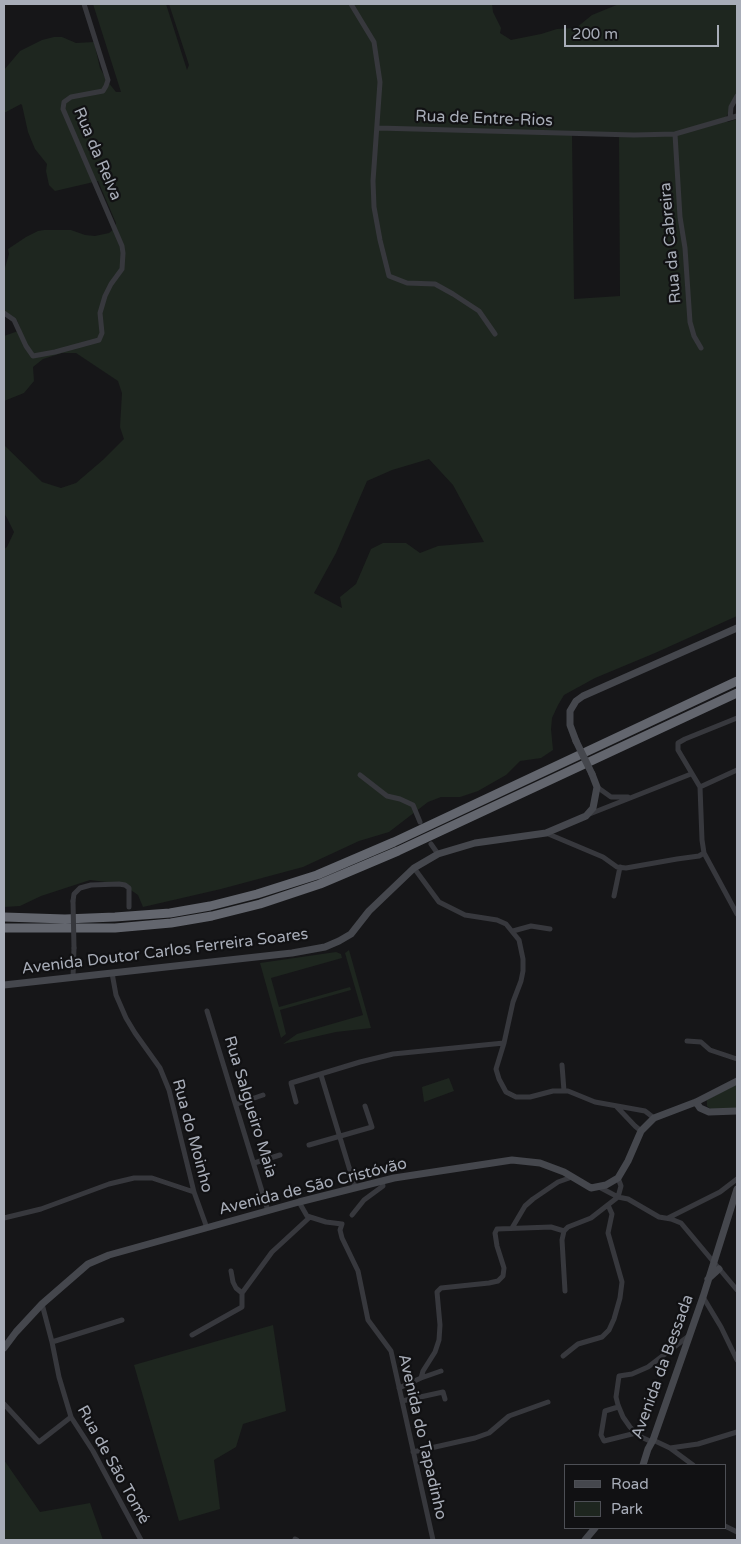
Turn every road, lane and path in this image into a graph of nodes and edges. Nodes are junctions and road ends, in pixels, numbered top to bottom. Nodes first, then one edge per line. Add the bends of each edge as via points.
1 (84, 4) edge
2 (351, 4) edge
3 (737, 96) edge
4 (737, 116) edge
5 (730, 118) junction
6 (378, 128) junction
7 (675, 134) junction
8 (4, 314) edge
9 (496, 334) dead end
10 (701, 348) dead end
11 (737, 628) edge
12 (737, 681) edge
13 (737, 693) edge
14 (737, 718) edge
15 (737, 770) edge
16 (360, 774) dead end
17 (691, 774) junction
18 (597, 787) junction
19 (700, 787) junction
20 (631, 796) junction
21 (611, 797) junction
22 (595, 799) junction
23 (610, 806) junction
24 (586, 816) junction
25 (420, 822) dead end
26 (546, 833) junction
27 (431, 844) dead end
28 (704, 853) junction
29 (438, 854) junction
30 (620, 867) junction
31 (414, 868) junction
32 (614, 896) dead end
33 (129, 907) dead end
34 (737, 914) edge
35 (4, 918) edge
36 (4, 928) edge
37 (550, 929) dead end
38 (513, 930) junction
39 (112, 972) junction
40 (73, 977) junction
41 (4, 984) edge
42 (207, 1011) dead end
43 (687, 1041) dead end
44 (504, 1043) junction
45 (737, 1059) edge
46 (562, 1065) dead end
47 (321, 1075) junction
48 (737, 1080) edge
49 (564, 1091) junction
50 (263, 1095) dead end
51 (296, 1102) dead end
52 (696, 1102) junction
53 (237, 1104) junction
54 (365, 1106) dead end
55 (616, 1106) junction
56 (737, 1111) edge
57 (654, 1118) junction
58 (641, 1131) junction
59 (340, 1136) junction
60 (309, 1146) dead end
61 (280, 1155) dead end
62 (254, 1163) junction
63 (572, 1177) junction
64 (618, 1178) junction
65 (382, 1180) junction
66 (737, 1180) edge
67 (598, 1186) junction
68 (355, 1187) junction
69 (737, 1189) edge
70 (194, 1192) junction
71 (618, 1197) junction
72 (299, 1202) junction
73 (608, 1205) junction
74 (268, 1211) junction
75 (352, 1215) dead end
76 (310, 1217) junction
77 (4, 1218) edge
78 (667, 1218) junction
79 (207, 1228) junction
80 (512, 1228) junction
81 (564, 1231) junction
82 (713, 1262) junction
83 (719, 1269) junction
84 (231, 1271) dead end
85 (708, 1279) junction
86 (737, 1290) edge
87 (565, 1291) dead end
88 (242, 1293) junction
89 (703, 1297) junction
90 (42, 1304) junction
91 (122, 1320) dead end
92 (192, 1335) dead end
93 (690, 1335) junction
94 (52, 1342) junction
95 (4, 1348) edge
96 (563, 1356) dead end
97 (737, 1360) edge
98 (441, 1371) dead end
99 (421, 1378) junction
100 (399, 1388) junction
101 (445, 1399) dead end
102 (402, 1401) junction
103 (548, 1402) dead end
104 (4, 1404) edge
105 (618, 1407) junction
106 (71, 1417) junction
107 (737, 1432) edge
108 (636, 1433) junction
109 (652, 1441) junction
110 (670, 1448) junction
111 (413, 1452) junction
112 (643, 1464) edge
113 (692, 1464) edge
114 (594, 1529) edge
115 (141, 1540) edge
116 (433, 1540) edge
117 (586, 1540) edge

1 - 8 street, Rua da Relva via 108,80 103,91 71,97 64,102 63,109 122,246 122,269 110,284 100,313 102,333 99,340 33,356 14,320
2 - 6 street via 374,42 380,82
3 - 5 street
4 - 5 street, Rua de Entre-Rios
5 - 7 street, Rua de Entre-Rios
6 - 7 street, Rua de Entre-Rios
6 - 9 street via 374,207 390,276 407,283 435,284 479,310
7 - 10 street, Rua da Cabreira via 690,322
11 - 18 street, bridge via 583,696 572,706 569,718 576,741
12 - 35 highway via 317,875 257,894 170,913 75,919
13 - 36 highway via 398,851 320,884 260,904 171,923 115,928
14 - 17 street via 678,743 678,750
15 - 19 street
16 - 25 street via 386,796 413,805
17 - 19 street
17 - 20 street
18 - 21 street
18 - 22 street
19 - 28 street
20 - 21 street
20 - 23 street
21 - 22 street
22 - 23 street via 601,805
22 - 24 street via 594,808
23 - 24 street
24 - 26 street, Avenida Doutor Carlos Ferreira Soares
26 - 29 street, Avenida Doutor Carlos Ferreira Soares via 476,844
26 - 30 street
27 - 29 street
28 - 30 street
28 - 34 street
29 - 31 street, Avenida Doutor Carlos Ferreira Soares
30 - 32 street
31 - 38 street via 439,902 465,915 497,920
31 - 39 street, Avenida Doutor Carlos Ferreira Soares via 369,911 351,934 325,947
33 - 40 street, bridge via 129,888 119,884 90,885 74,894
37 - 38 street via 531,926
38 - 44 street via 521,946 523,971 512,1002
39 - 40 street, Avenida Doutor Carlos Ferreira Soares
39 - 70 street, Rua do Moinho via 116,995 126,1018 163,1075
40 - 41 street, Avenida Doutor Carlos Ferreira Soares
42 - 53 street, Rua Salgueiro Maia
43 - 45 street via 701,1042 710,1050
44 - 47 street via 393,1054
44 - 49 street via 496,1068 506,1092 516,1097 530,1097
46 - 49 street
47 - 51 street via 291,1083
47 - 59 street
48 - 52 street
49 - 55 street
50 - 53 street
52 - 56 street via 709,1112
52 - 57 street
53 - 62 street, Rua Salgueiro Maia
54 - 59 street via 372,1127
55 - 57 street via 645,1111
55 - 58 street
57 - 58 street
58 - 64 street
59 - 60 street
59 - 68 street
61 - 62 street
62 - 74 street, Rua Salgueiro Maia
63 - 65 street, Avenida de São Cristóvão via 540,1163 512,1160
63 - 67 street, Avenida de São Cristóvão via 591,1188
63 - 80 street via 558,1182 533,1199
64 - 67 street
64 - 71 street via 621,1186
65 - 68 street, Avenida de São Cristóvão
65 - 75 street via 383,1186 364,1200
66 - 78 street
67 - 71 street
68 - 72 street, Avenida de São Cristóvão
69 - 82 street, Avenida da Bessada
70 - 77 street via 152,1178 134,1178
70 - 79 street, Rua do Moinho
71 - 73 street
71 - 78 street
72 - 74 street, Avenida de São Cristóvão
72 - 76 street
73 - 81 street via 591,1218
73 - 96 street via 612,1214 608,1233 622,1282 614,1319 602,1337 578,1344
74 - 79 street, Avenida de São Cristóvão
76 - 88 street via 272,1252
76 - 100 street, Avenida do Tapadinho via 342,1224 342,1238 358,1271 368,1320 390,1351
78 - 82 street via 681,1224
79 - 90 street, Avenida de São Cristóvão via 108,1255 88,1264
80 - 81 street via 551,1227
80 - 99 street via 497,1229 495,1233 504,1268 498,1281 441,1288 437,1292 439,1340
81 - 87 street
82 - 83 street
82 - 85 street, Avenida da Bessada
83 - 85 street, Avenida da Bessada
83 - 86 street
84 - 88 street via 236,1288
85 - 89 street, Avenida da Bessada
88 - 92 street via 242,1307
89 - 93 street, Avenida da Bessada
89 - 97 street
90 - 94 street, Rua de São Tomé
90 - 95 street, Avenida de São Cristóvão
91 - 94 street
93 - 105 street via 648,1366 619,1376
93 - 109 street, Avenida da Bessada
94 - 106 street, Rua de São Tomé
98 - 99 street
99 - 100 street
100 - 102 street, Avenida do Tapadinho
101 - 102 street via 443,1392
102 - 111 street, Avenida do Tapadinho
103 - 111 street via 509,1416 476,1438
104 - 106 street via 39,1442
105 - 108 street
105 - 108 street via 605,1411 601,1436 604,1441
106 - 115 street, Rua de São Tomé
107 - 110 street via 698,1444
108 - 109 street
109 - 110 street
109 - 112 street, Avenida da Bessada
110 - 113 street
111 - 116 street, Avenida do Tapadinho
114 - 117 street

